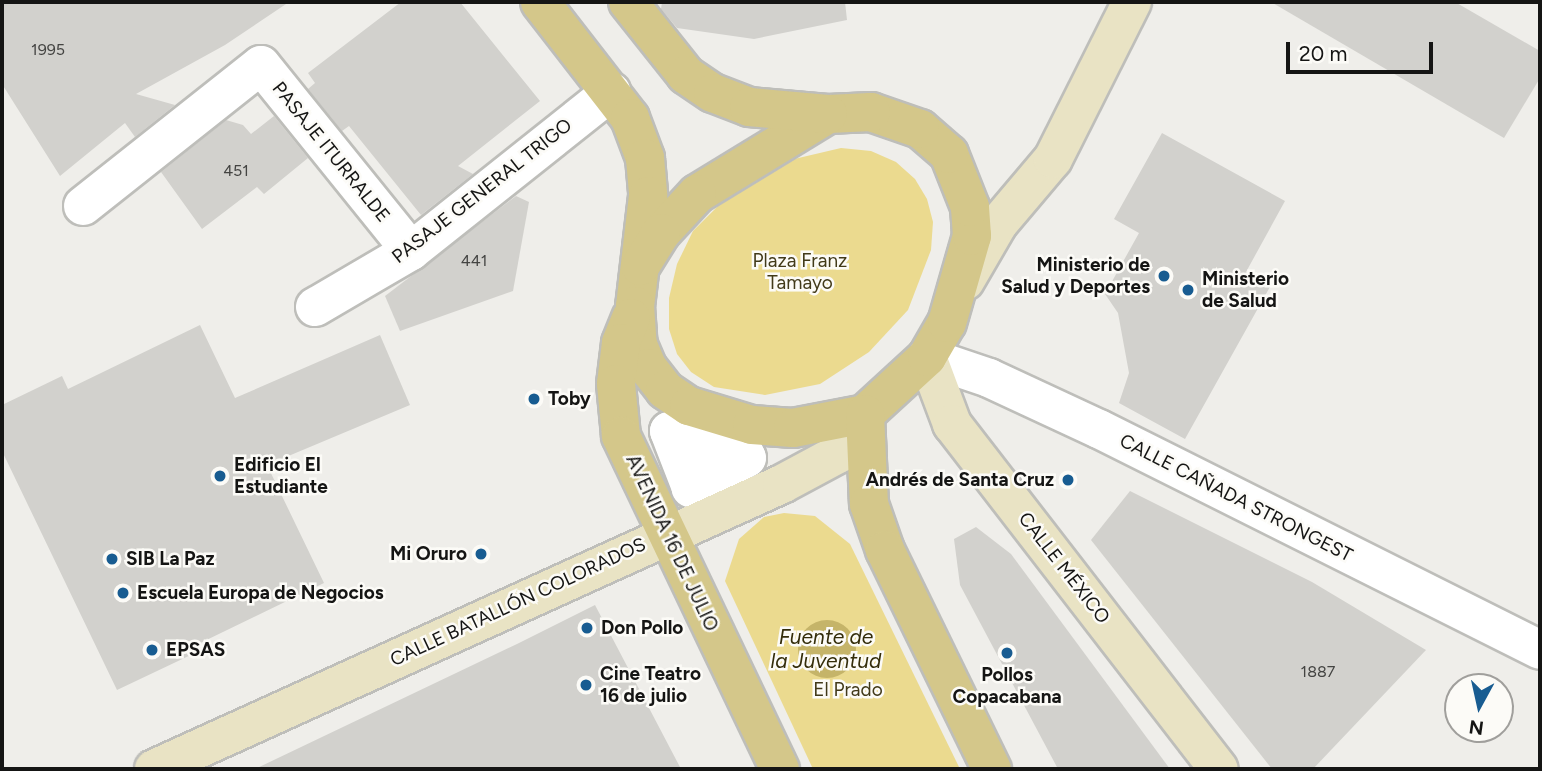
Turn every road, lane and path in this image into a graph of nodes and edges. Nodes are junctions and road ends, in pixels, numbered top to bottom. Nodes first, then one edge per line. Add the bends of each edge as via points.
1 (540, 2) edge
2 (628, 2) edge
3 (1132, 2) edge
4 (611, 92) junction
5 (828, 114) junction
6 (83, 206) dead end
7 (411, 251) junction
8 (640, 266) junction
9 (957, 295) junction
10 (635, 306) junction
11 (315, 307) dead end
12 (927, 356) junction
13 (865, 414) junction
14 (667, 534) junction
15 (1540, 650) edge
16 (154, 769) edge
17 (780, 769) edge
18 (992, 769) edge
19 (1219, 769) edge

1 - 4 main road
2 - 5 main road via 686,75 713,93 749,107
3 - 9 main road via 1053,159 998,224
4 - 7 street, PASAJE GENERAL TRIGO
4 - 8 main road via 631,118 645,158 648,196
5 - 8 main road via 697,194 661,233
5 - 9 main road via 870,112 896,118 920,129 949,155 970,207 972,236
6 - 7 street, PASAJE ITURRALDE via 261,65
7 - 11 street, PASAJE GENERAL TRIGO
8 - 10 main road
9 - 12 main road
10 - 13 main road via 638,345 648,368 665,390 689,406 752,425 793,428
10 - 14 main road, AVENIDA 16 DE JULIO via 621,343 616,384 621,436
12 - 13 main road
12 - 15 street, CALLE CAÑADA STRONGEST via 989,378 1099,429
12 - 19 main road, CALLE MÉXICO via 952,424
13 - 14 main road, CALLE BATALLÓN COLORADOS via 838,454
13 - 18 main road via 870,504 884,550
14 - 16 main road, CALLE BATALLÓN COLORADOS
14 - 17 main road, AVENIDA 16 DE JULIO

